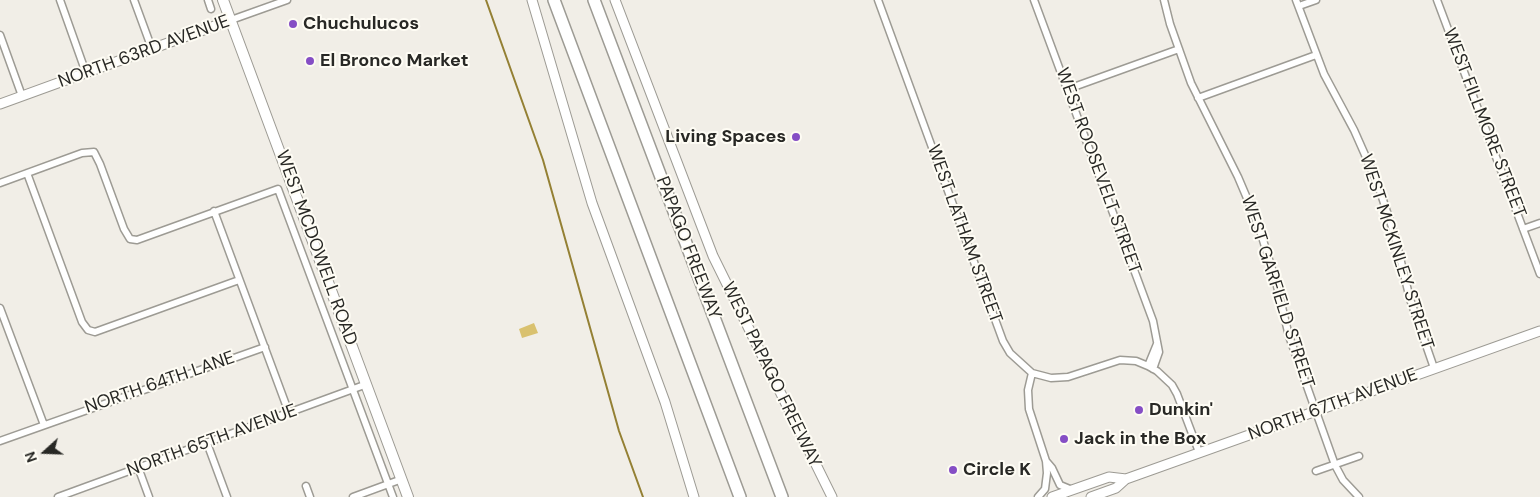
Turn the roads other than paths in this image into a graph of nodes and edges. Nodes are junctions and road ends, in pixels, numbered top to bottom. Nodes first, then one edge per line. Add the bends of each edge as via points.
1 (60, 0) edge
2 (134, 0) edge
3 (208, 0) edge
4 (224, 0) edge
5 (287, 0) edge
6 (532, 0) edge
7 (554, 0) edge
8 (594, 0) edge
9 (615, 0) edge
10 (878, 0) edge
11 (1034, 0) edge
12 (1164, 0) edge
13 (1316, 0) edge
14 (1437, 0) edge
15 (1298, 3) edge
16 (211, 9) dead end
17 (231, 20) junction
18 (0, 35) edge
19 (1178, 48) junction
20 (152, 49) junction
21 (1316, 55) junction
22 (86, 73) junction
23 (1068, 89) junction
24 (22, 96) junction
25 (1198, 98) junction
26 (0, 104) edge
27 (27, 173) junction
28 (0, 183) edge
29 (214, 212) junction
30 (1540, 223) edge
31 (1524, 229) junction
32 (1540, 274) edge
33 (239, 280) junction
34 (0, 308) edge
35 (1540, 331) edge
36 (265, 347) junction
37 (1150, 368) junction
38 (1434, 368) junction
39 (1032, 373) junction
40 (367, 384) junction
41 (353, 390) junction
42 (1315, 411) junction
43 (289, 413) junction
44 (44, 424) junction
45 (0, 441) edge
46 (207, 442) junction
47 (1199, 452) junction
48 (1359, 456) dead end
49 (1046, 461) junction
50 (1335, 465) junction
51 (138, 468) junction
52 (1316, 471) dead end
53 (402, 479) junction
54 (1126, 479) junction
55 (388, 484) junction
56 (306, 486) dead end
57 (1073, 490) junction
58 (68, 495) edge
59 (1057, 496) edge
60 (58, 497) edge
61 (149, 497) edge
62 (227, 497) edge
63 (310, 497) edge
64 (353, 497) edge
65 (393, 497) edge
66 (408, 497) edge
67 (694, 497) edge
68 (740, 497) edge
69 (782, 497) edge
70 (832, 497) edge
71 (1038, 497) edge
72 (1091, 497) edge
73 (1359, 497) edge

1 - 22 street
2 - 20 street
3 - 16 street
4 - 17 main road, WEST MCDOWELL ROAD
5 - 17 street, NORTH 63RD AVENUE
6 - 67 main road via 592,203 665,402
7 - 68 highway
8 - 69 highway, PAPAGO FREEWAY
9 - 70 main road, WEST PAPAGO FREEWAY via 714,256
10 - 39 street, WEST LATHAM STREET via 1003,341 1014,357
11 - 23 street, WEST ROOSEVELT STREET
12 - 19 street, WEST GARFIELD STREET
13 - 15 street
14 - 31 street, WEST FILLMORE STREET
15 - 21 street, WEST MCKINLEY STREET
17 - 20 main road, NORTH 63RD AVENUE
17 - 40 main road, WEST MCDOWELL ROAD
18 - 24 street
19 - 23 street
19 - 25 street, WEST GARFIELD STREET
20 - 22 main road, NORTH 63RD AVENUE
21 - 25 street
21 - 38 street, WEST MCKINLEY STREET via 1374,174 1394,233 1410,300
22 - 24 main road, NORTH 63RD AVENUE
23 - 37 street, WEST ROOSEVELT STREET via 1153,321 1159,352
24 - 26 main road, NORTH 63RD AVENUE
25 - 42 street, WEST GARFIELD STREET via 1253,209 1274,275 1288,336
27 - 28 street
27 - 29 street via 82,153 94,152 130,239 137,240
27 - 33 street via 82,322 88,330 95,332
29 - 33 street
29 - 41 street, WEST MCDOWELL ROAD via 278,188
30 - 31 street
31 - 32 street, WEST FILLMORE STREET
33 - 36 street
34 - 44 street
35 - 38 main road, NORTH 67TH AVENUE
36 - 43 street
36 - 44 street, NORTH 64TH LANE
37 - 39 street via 1136,361 1120,360 1068,377 1051,378
37 - 47 street via 1165,378 1177,394
38 - 42 main road, NORTH 67TH AVENUE
39 - 49 street via 1028,390 1029,409
40 - 41 street, NORTH 65TH AVENUE
40 - 53 main road, WEST MCDOWELL ROAD
41 - 43 street, NORTH 65TH AVENUE
41 - 55 street, WEST MCDOWELL ROAD
42 - 47 main road, NORTH 67TH AVENUE
42 - 50 street, WEST GARFIELD STREET
43 - 46 street, NORTH 65TH AVENUE
44 - 45 street, NORTH 64TH LANE
46 - 51 street, NORTH 65TH AVENUE
46 - 62 street
47 - 54 main road, NORTH 67TH AVENUE
48 - 50 street
49 - 57 street via 1060,485
49 - 71 street via 1045,489
50 - 52 street
50 - 73 street, WEST GARFIELD STREET via 1343,480
51 - 58 street, NORTH 65TH AVENUE
51 - 61 street
53 - 55 street
53 - 66 main road, WEST MCDOWELL ROAD
54 - 57 main road, NORTH 67TH AVENUE via 1109,477
54 - 72 main road, NORTH 67TH AVENUE via 1116,488
55 - 64 street
55 - 65 street, WEST MCDOWELL ROAD
56 - 63 street
57 - 59 main road, NORTH 67TH AVENUE
58 - 60 street, NORTH 65TH AVENUE

